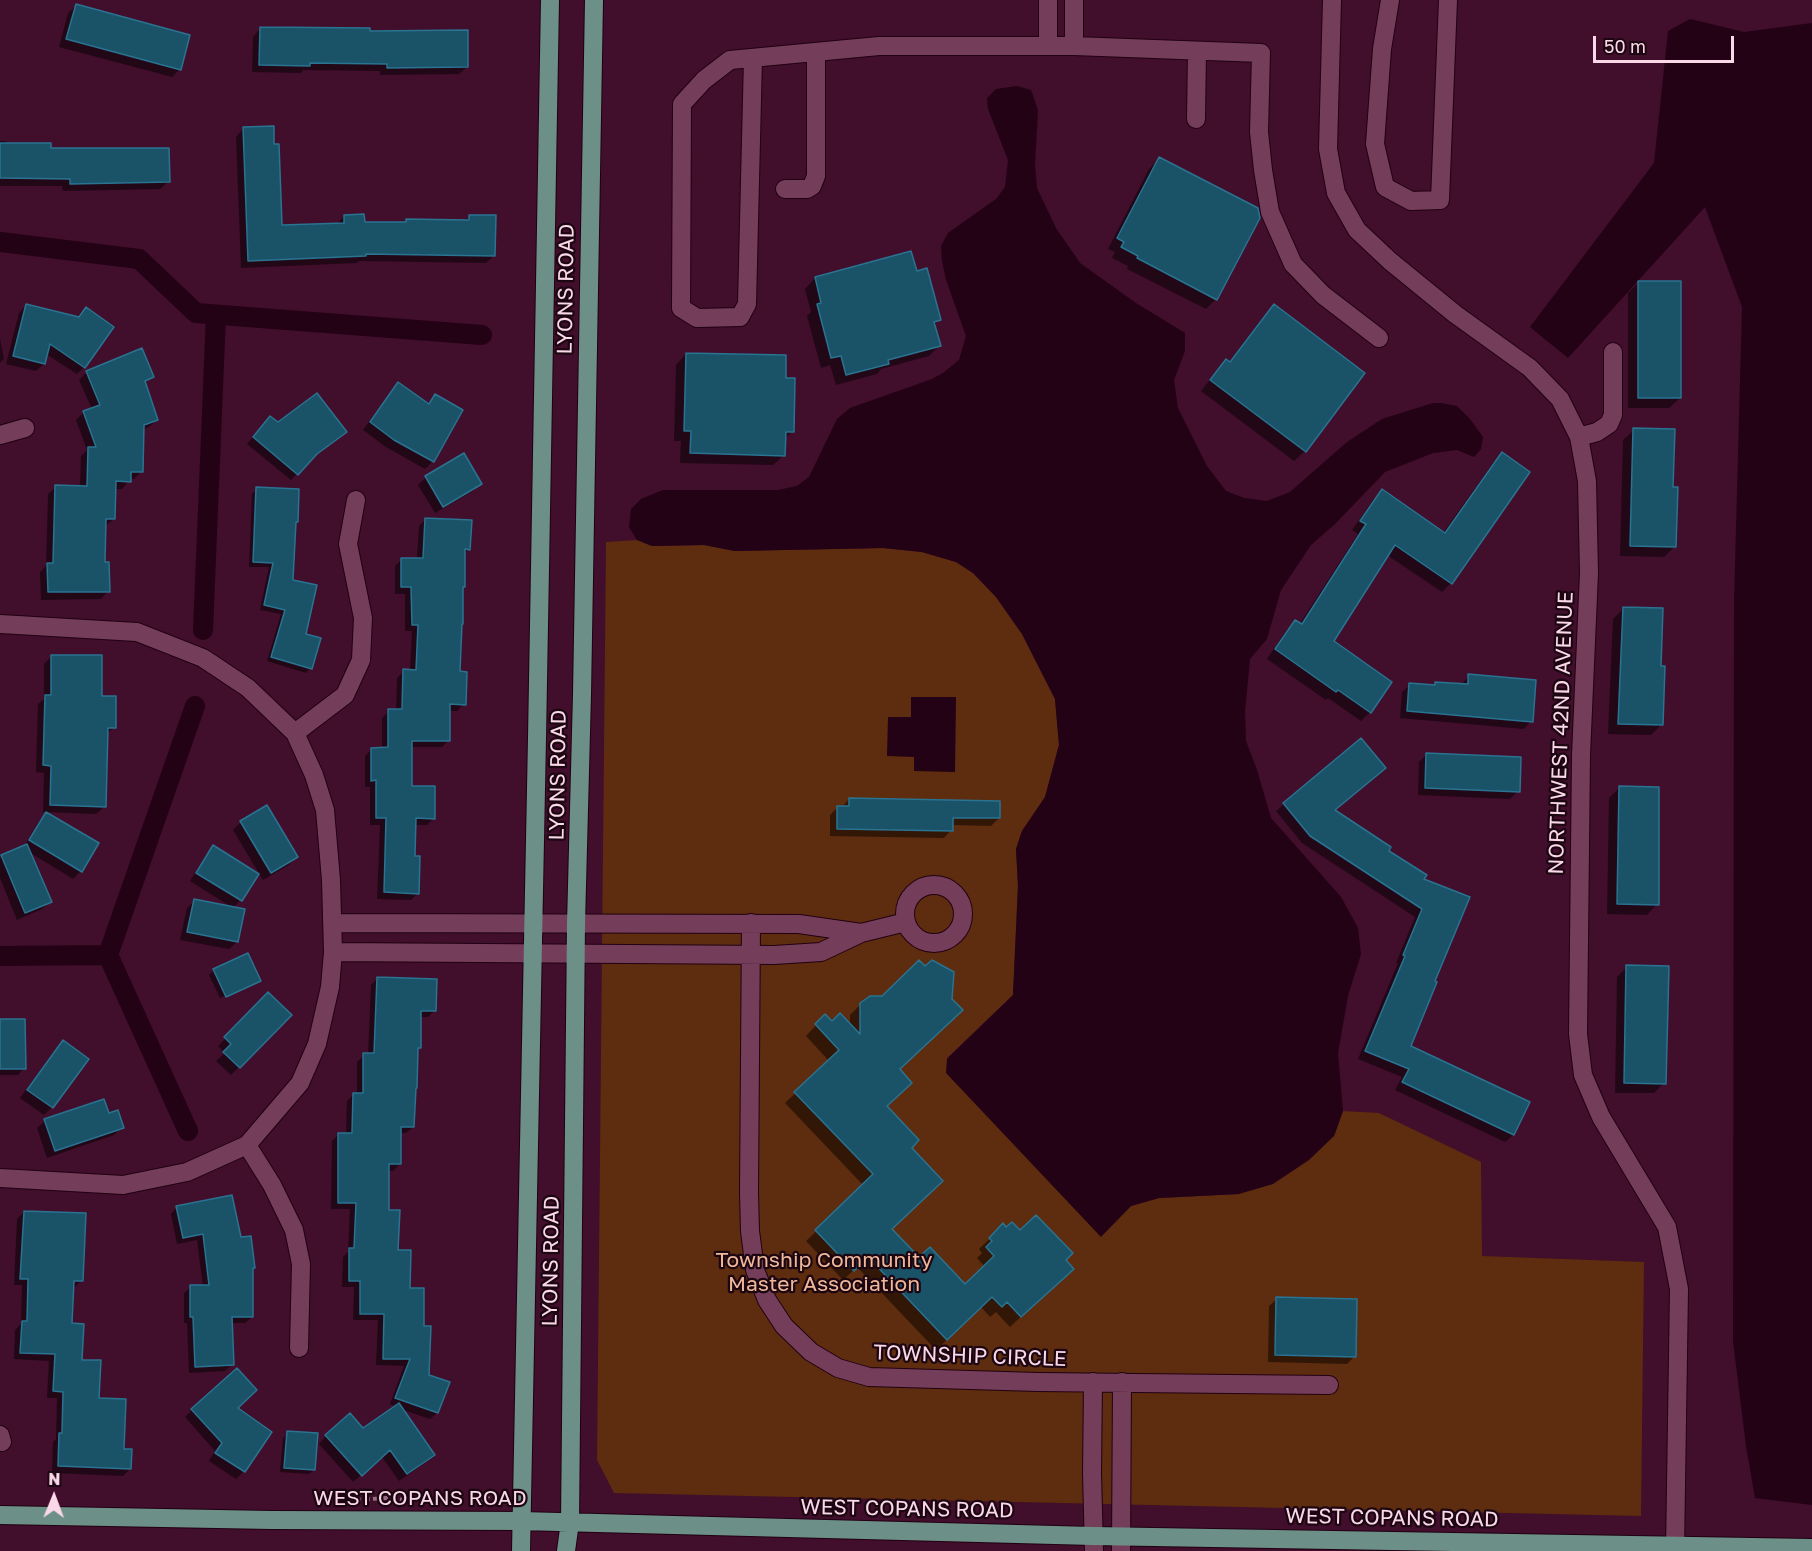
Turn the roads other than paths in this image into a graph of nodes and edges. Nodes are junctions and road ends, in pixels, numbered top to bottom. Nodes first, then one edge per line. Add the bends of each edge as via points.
1 (549, 0) edge
2 (594, 0) edge
3 (1048, 0) edge
4 (1074, 0) edge
5 (1332, 0) edge
6 (1390, 0) edge
7 (1448, 0) edge
8 (1048, 45) junction
9 (1074, 46) junction
10 (1197, 51) junction
11 (816, 52) junction
12 (753, 58) junction
13 (1196, 119) dead end
14 (785, 189) dead end
15 (1379, 338) dead end
16 (1613, 352) dead end
17 (25, 429) dead end
18 (0, 435) edge
19 (1579, 437) junction
20 (356, 500) dead end
21 (0, 624) edge
22 (295, 733) junction
23 (906, 922) dead end
24 (332, 923) junction
25 (533, 923) junction
26 (751, 923) junction
27 (576, 924) junction
28 (861, 933) junction
29 (333, 952) junction
30 (533, 953) junction
31 (576, 953) junction
32 (751, 956) junction
33 (247, 1145) junction
34 (0, 1178) edge
35 (299, 1348) dead end
36 (1093, 1382) junction
37 (1122, 1382) junction
38 (1329, 1385) dead end
39 (0, 1515) edge
40 (521, 1521) junction
41 (570, 1522) junction
42 (1093, 1543) edge
43 (1121, 1544) edge
44 (1675, 1548) edge
45 (1812, 1548) edge
46 (521, 1551) edge
47 (566, 1551) edge

1 - 25 main road, LYONS ROAD
2 - 27 main road, LYONS ROAD
3 - 8 street
4 - 9 street
5 - 19 street, NORTHWEST 42ND AVENUE via 1328,149 1336,193 1357,230 1390,261 1530,368 1560,399
6 - 7 street via 1375,144 1385,187 1411,201 1440,200
8 - 9 street
8 - 11 street via 879,46
9 - 10 street
10 - 13 street
10 - 15 street via 1261,53 1259,132 1270,212 1293,264 1323,295
11 - 12 street
11 - 14 street via 816,176 807,189
12 - 12 street via 730,60 682,104 681,308 697,318 740,318 747,304
16 - 19 street via 1613,415 1609,424 1597,432
17 - 18 street
19 - 44 street, NORTHWEST 42ND AVENUE via 1587,481 1589,573 1581,755 1578,1034 1583,1075 1601,1117 1667,1227 1679,1289
20 - 22 street via 348,544 363,618 361,660 345,695
21 - 22 street via 137,632 203,658 248,688
22 - 24 street via 315,774 325,810
23 - 28 street
24 - 25 street
24 - 29 street
25 - 27 street
25 - 30 main road, LYONS ROAD
26 - 27 street
26 - 28 street via 799,924
26 - 32 street, TOWNSHIP CIRCLE
27 - 31 main road, LYONS ROAD
28 - 32 street via 821,952
29 - 30 street
29 - 33 street via 330,987 313,1054 300,1083
30 - 31 street
30 - 40 main road, LYONS ROAD
31 - 32 street
31 - 41 main road, LYONS ROAD
32 - 36 street, TOWNSHIP CIRCLE via 750,1231 755,1270 767,1300 784,1326 811,1352 838,1368 868,1377
33 - 34 street via 187,1172 123,1185
33 - 35 street via 294,1230 301,1264
36 - 37 street, TOWNSHIP CIRCLE
36 - 42 street
37 - 38 street, TOWNSHIP CIRCLE
37 - 43 street
39 - 40 main road, WEST COPANS ROAD
40 - 41 main road, WEST COPANS ROAD
40 - 46 main road, LYONS ROAD
41 - 42 main road, WEST COPANS ROAD
41 - 47 main road, LYONS ROAD
42 - 43 main road, WEST COPANS ROAD
43 - 44 main road, WEST COPANS ROAD
44 - 45 main road, WEST COPANS ROAD

